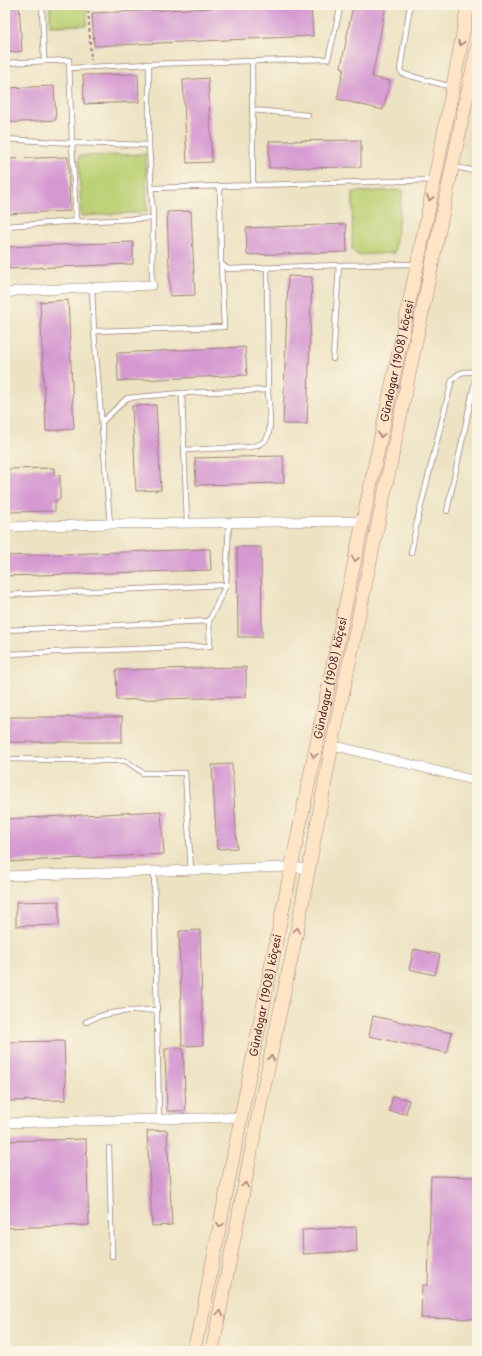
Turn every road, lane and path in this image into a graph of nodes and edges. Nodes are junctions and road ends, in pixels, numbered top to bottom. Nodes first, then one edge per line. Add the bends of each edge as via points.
1 (42, 5) edge
2 (88, 5) edge
3 (340, 5) edge
4 (410, 5) edge
5 (468, 5) edge
6 (477, 48) edge
7 (44, 61) junction
8 (252, 61) junction
9 (5, 63) edge
10 (149, 64) junction
11 (92, 67) junction
12 (70, 68) junction
13 (453, 87) junction
14 (252, 110) junction
15 (308, 115) dead end
16 (5, 139) edge
17 (72, 143) junction
18 (149, 145) junction
19 (453, 166) junction
20 (477, 171) edge
21 (434, 180) junction
22 (253, 185) junction
23 (220, 186) junction
24 (152, 188) junction
25 (153, 218) junction
26 (80, 221) junction
27 (5, 226) edge
28 (221, 264) junction
29 (417, 264) junction
30 (339, 265) junction
31 (267, 268) junction
32 (152, 285) joint
33 (92, 288) junction
34 (5, 294) edge
35 (94, 331) junction
36 (332, 359) dead end
37 (477, 372) edge
38 (268, 390) junction
39 (182, 394) junction
40 (102, 422) junction
41 (184, 450) junction
42 (447, 511) dead end
43 (363, 521) junction
44 (228, 522) junction
45 (187, 523) junction
46 (378, 523) junction
47 (110, 524) junction
48 (5, 527) edge
49 (411, 553) dead end
50 (226, 585) junction
51 (5, 595) edge
52 (210, 620) junction
53 (5, 630) edge
54 (7, 654) dead end
55 (332, 745) junction
56 (5, 759) edge
57 (477, 781) edge
58 (291, 867) junction
59 (308, 869) junction
60 (192, 870) junction
61 (154, 872) junction
62 (5, 876) edge
63 (157, 1010) junction
64 (86, 1022) dead end
65 (242, 1117) junction
66 (159, 1119) junction
67 (5, 1123) edge
68 (109, 1148) dead end
69 (112, 1256) dead end
70 (193, 1351) edge
71 (212, 1351) edge

1 - 7 lane
2 - 11 path
3 - 8 lane via 328,59
4 - 13 lane via 400,70 403,74
5 -> 13 main road, Gündogar (1908) köçesi
6 - 19 main road, Gündogar (1908) köçesi
7 - 9 lane
7 - 12 lane via 69,60
8 - 10 lane
8 - 14 lane
10 - 11 lane
10 - 18 lane
11 - 12 lane
12 - 17 lane
13 - 21 main road, Gündogar (1908) köçesi
14 - 15 lane
14 - 22 lane
16 - 17 lane
17 - 18 lane
17 - 26 lane via 76,222
18 - 24 lane
19 - 20 lane
19 - 46 main road, Gündogar (1908) köçesi
21 - 22 lane
21 -> 29 main road, Gündogar (1908) köçesi
22 - 23 lane
23 - 24 lane
23 - 28 lane
24 - 25 lane
25 - 26 lane
25 - 32 lane
26 - 27 lane
28 - 31 lane via 228,269
28 - 35 lane via 224,327
29 - 30 lane
29 -> 43 main road, Gündogar (1908) köçesi
30 - 31 lane
30 - 36 lane
31 - 38 lane
32 - 33 street
33 - 34 street via 16,291
33 - 35 lane
35 - 40 lane
37 - 42 lane
37 - 49 lane via 464,371 452,380
38 - 39 lane
38 - 41 lane via 270,428 267,439 260,444 251,447
39 - 40 lane via 127,398
39 - 41 lane
40 - 47 lane
41 - 45 lane
43 - 44 street
43 - 46 main road
43 -> 58 main road, Gündogar (1908) köçesi
44 - 45 street
44 - 50 lane
45 - 47 street
46 - 55 main road, Gündogar (1908) köçesi
47 - 48 street
50 - 51 lane
50 - 52 lane
52 - 53 lane
52 - 54 lane via 210,646
55 - 57 street
55 - 59 main road, Gündogar (1908) köçesi
56 - 60 lane via 126,761 143,773 185,773
58 - 59 street
58 - 60 street
58 - 65 main road, Gündogar (1908) köçesi
71 -> 59 main road, Gündogar (1908) köçesi
60 - 61 street
61 - 62 street
61 - 63 lane
63 - 64 lane via 120,1012 97,1016
63 - 66 lane
65 - 66 street
65 -> 70 main road, Gündogar (1908) köçesi via 201,1323
66 - 67 street
68 - 69 lane

